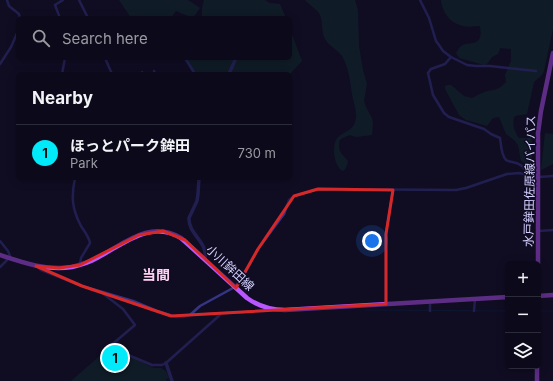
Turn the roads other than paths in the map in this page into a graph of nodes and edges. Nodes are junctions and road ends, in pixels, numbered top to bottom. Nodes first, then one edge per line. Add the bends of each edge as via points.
1 (7, 0) edge
2 (63, 0) edge
3 (79, 0) edge
4 (420, 0) edge
5 (20, 16) edge
6 (59, 16) edge
7 (87, 16) edge
8 (16, 36) edge
9 (553, 53) edge
10 (451, 57) junction
11 (65, 60) edge
12 (106, 60) edge
13 (186, 60) edge
14 (235, 60) dead end
15 (0, 64) edge
16 (536, 71) dead end
17 (62, 72) edge
18 (111, 72) edge
19 (194, 72) edge
20 (229, 72) edge
21 (526, 174) junction
22 (553, 176) edge
23 (75, 180) edge
24 (199, 180) edge
25 (393, 190) junction
26 (553, 230) edge
27 (538, 231) junction
28 (0, 242) edge
29 (0, 255) edge
30 (9, 258) junction
31 (205, 258) junction
32 (538, 261) edge
33 (80, 265) junction
34 (36, 266) junction
35 (0, 267) edge
36 (100, 292) junction
37 (553, 295) edge
38 (541, 296) edge
39 (505, 297) edge
40 (475, 299) junction
41 (430, 302) junction
42 (386, 304) junction
43 (271, 309) junction
44 (430, 310) dead end
45 (474, 310) dead end
46 (221, 314) junction
47 (190, 315) junction
48 (166, 363) junction
49 (537, 369) edge
50 (172, 381) edge
51 (537, 381) edge

1 - 5 street via 9,6
2 - 6 street via 55,5
3 - 7 street
4 - 10 street via 438,45
8 - 15 street
9 - 27 main road, 水戸鉾田佐原線バイパス via 539,122
10 - 16 street via 467,65
10 - 21 street via 445,64 431,69 428,73 433,96 442,111 447,116 484,129 500,138 507,161 519,164
11 - 17 street
12 - 18 street
13 - 19 street
14 - 20 street
21 - 22 street via 539,177
21 - 25 street via 507,174 456,190
23 - 33 street via 73,205 90,243
24 - 31 street via 197,201 189,221 204,248
25 - 42 street via 386,234
25 - 47 street via 318,189 294,196 258,249 241,280
26 - 27 street
27 - 32 main road, 水戸鉾田佐原線バイパス
28 - 30 street via 10,254
29 - 30 main road, 小川鉾田線
30 - 34 main road, 小川鉾田線
30 - 35 street
31 - 33 main road, 小川鉾田線 via 178,236 155,231 139,235
31 - 43 main road, 小川鉾田線 via 241,293 253,302
33 - 34 main road, 小川鉾田線 via 59,268
34 - 36 street
36 - 47 street via 133,301 171,316 179,318
36 - 48 street via 123,309 135,325 109,347 152,365
37 - 38 main road
39 - 40 main road, 小川鉾田線
40 - 41 main road, 小川鉾田線
40 - 45 street
41 - 42 main road, 小川鉾田線
41 - 44 street
42 - 43 main road, 小川鉾田線
43 - 46 street
46 - 47 street
46 - 48 street
48 - 50 street
49 - 51 main road

